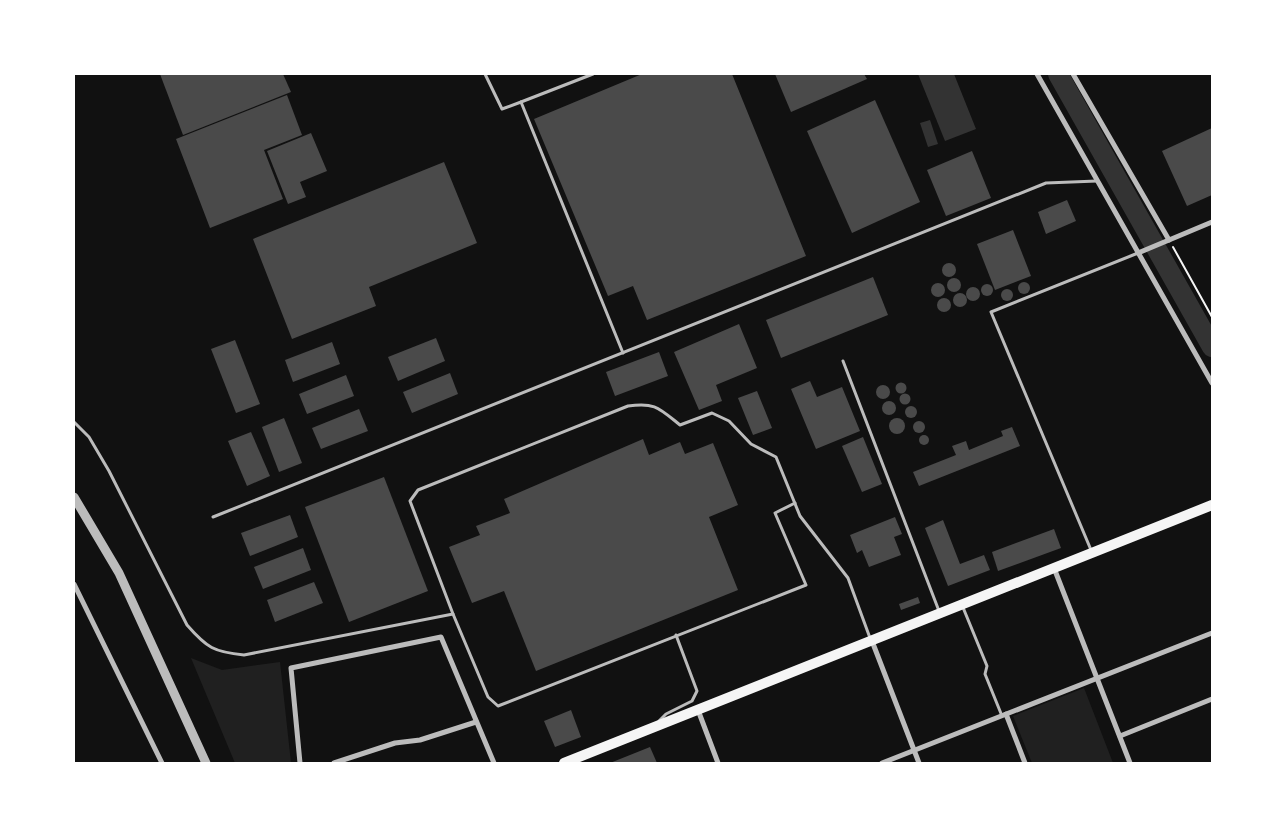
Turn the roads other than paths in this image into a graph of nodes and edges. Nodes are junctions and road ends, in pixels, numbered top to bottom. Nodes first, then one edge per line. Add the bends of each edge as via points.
1 (485, 74) edge
2 (593, 74) edge
3 (1038, 74) edge
4 (1073, 74) edge
5 (521, 102) junction
6 (1098, 181) junction
7 (1212, 222) edge
8 (1169, 240) junction
9 (1138, 253) junction
10 (623, 353) junction
11 (842, 361) dead end
12 (1212, 383) edge
13 (74, 422) edge
14 (74, 498) edge
15 (795, 503) junction
16 (1212, 505) edge
17 (213, 517) dead end
18 (1092, 553) junction
19 (1054, 568) junction
20 (74, 584) edge
21 (962, 605) junction
22 (453, 614) junction
23 (940, 614) junction
24 (1212, 633) edge
25 (676, 636) junction
26 (872, 641) junction
27 (1097, 678) junction
28 (1212, 699) edge
29 (698, 710) junction
30 (1004, 715) junction
31 (476, 722) junction
32 (649, 729) junction
33 (1120, 736) junction
34 (914, 750) junction
35 (162, 763) edge
36 (206, 763) edge
37 (300, 763) edge
38 (334, 763) edge
39 (494, 763) edge
40 (564, 763) edge
41 (718, 763) edge
42 (882, 763) edge
43 (919, 763) edge
44 (1025, 763) edge
45 (1130, 763) edge

1 - 5 lane via 502,109
2 - 5 lane
3 - 6 street
4 - 8 street
5 - 10 lane
6 - 9 street
6 - 10 lane via 1046,183
7 - 8 street
8 - 9 street
9 - 12 street
9 - 18 lane via 990,312
10 - 17 lane
11 - 23 lane
13 - 22 lane via 89,437 109,471 187,625 201,642 220,652 244,655
14 - 36 street via 118,573
15 - 22 lane via 776,456 751,444 729,420 712,413 680,425 658,407 646,403 628,406 418,490 410,501
15 - 25 lane via 775,513 806,585
15 - 26 lane via 800,516 848,578
16 - 18 main road
18 - 19 main road
19 - 21 main road
19 - 27 street
20 - 35 street
21 - 23 main road
21 - 30 lane via 987,666 985,674
22 - 25 lane via 488,697 498,706
23 - 26 main road
24 - 27 street
25 - 32 lane via 697,691 692,701 666,714
26 - 29 main road
26 - 34 street
27 - 30 street
27 - 33 street
28 - 33 street
29 - 32 main road
29 - 41 street
30 - 34 street
30 - 44 street
31 - 37 street via 442,637 291,668
31 - 38 street
31 - 39 street
32 - 40 main road
33 - 45 street
34 - 42 street
34 - 43 street

